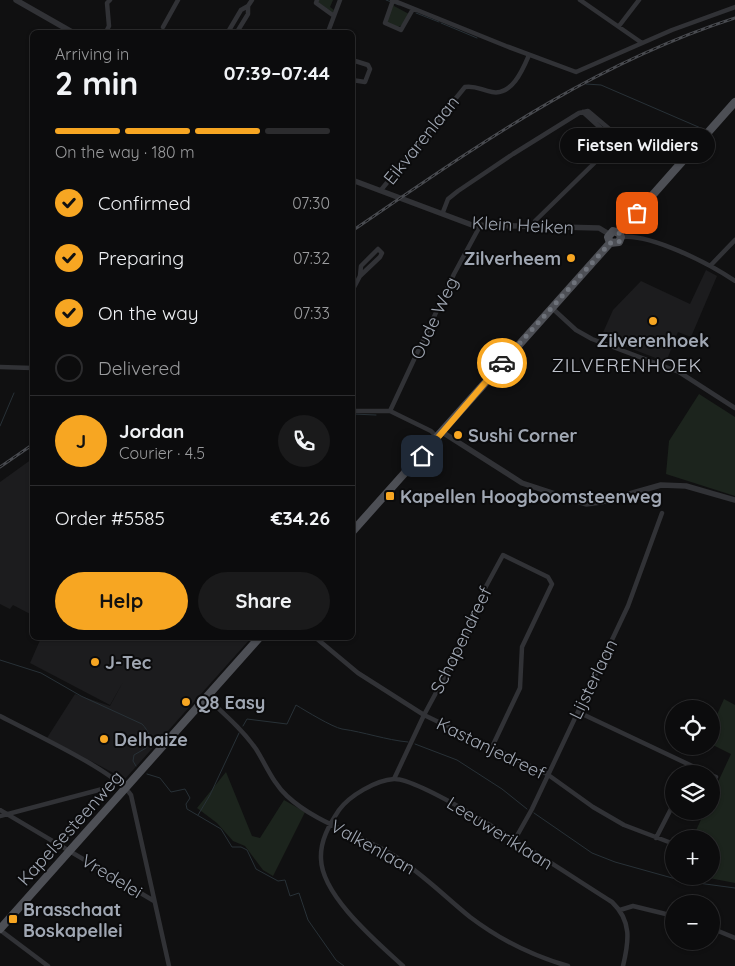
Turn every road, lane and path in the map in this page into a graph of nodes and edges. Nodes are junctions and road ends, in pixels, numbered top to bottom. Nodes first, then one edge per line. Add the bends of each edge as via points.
1 (16, 0) edge
2 (110, 0) edge
3 (178, 0) edge
4 (252, 0) edge
5 (318, 0) edge
6 (340, 0) edge
7 (393, 0) edge
8 (580, 0) edge
9 (639, 0) edge
10 (248, 6) junction
11 (735, 7) edge
12 (414, 9) junction
13 (334, 16) junction
14 (619, 26) junction
15 (163, 27) dead end
16 (68, 30) edge
17 (107, 30) edge
18 (229, 30) edge
19 (238, 30) edge
20 (329, 30) edge
21 (642, 43) junction
22 (529, 55) junction
23 (355, 61) edge
24 (355, 80) edge
25 (735, 102) edge
26 (355, 181) edge
27 (381, 190) junction
28 (443, 212) junction
29 (627, 224) junction
30 (480, 226) junction
31 (533, 228) junction
32 (609, 234) junction
33 (620, 235) junction
34 (632, 236) junction
35 (735, 240) edge
36 (610, 243) junction
37 (711, 265) junction
38 (360, 276) junction
39 (735, 281) edge
40 (355, 285) edge
41 (552, 308) junction
42 (0, 367) edge
43 (30, 368) edge
44 (735, 408) edge
45 (355, 411) edge
46 (390, 411) junction
47 (439, 435) junction
48 (735, 500) edge
49 (662, 513) dead end
50 (355, 529) edge
51 (257, 640) edge
52 (318, 640) edge
53 (206, 696) junction
54 (578, 712) junction
55 (424, 715) junction
56 (0, 716) edge
57 (492, 747) junction
58 (690, 765) edge
59 (548, 774) junction
60 (394, 780) junction
61 (110, 787) dead end
62 (126, 788) junction
63 (0, 810) edge
64 (7, 814) junction
65 (0, 816) edge
66 (665, 820) edge
67 (330, 824) junction
68 (656, 838) junction
69 (514, 841) junction
70 (665, 841) edge
71 (69, 851) junction
72 (154, 902) junction
73 (620, 910) junction
74 (665, 914) edge
75 (0, 930) edge
76 (720, 932) edge
77 (735, 938) edge
78 (48, 966) edge
79 (169, 966) edge
80 (402, 966) edge
81 (568, 966) edge
82 (623, 966) edge

1 - 16 street
2 - 17 street via 107,4 110,26
3 - 15 street
4 - 10 street
5 - 13 street via 316,3
6 - 13 street
7 - 12 street
7 - 12 street via 384,23 401,30
8 - 14 street
9 - 14 street
10 - 18 street via 241,10
10 - 19 street via 248,14
11 - 21 street
12 - 22 street
13 - 20 street
14 - 21 street
21 - 22 street via 576,72
22 - 27 street, Eikvarenlaan via 519,77 499,91 494,93 472,85 465,87
23 - 24 street via 368,65 370,69 365,82
25 - 29 main road
26 - 27 street, Klein Heiken
27 - 28 street, Klein Heiken
28 - 30 street, Klein Heiken
28 - 31 street via 448,200 458,191 583,112 616,142 535,221
29 - 33 main road
29 - 34 street
30 - 31 street, Klein Heiken
30 - 46 street, Oude Weg
31 - 32 street, Klein Heiken via 599,228
32 - 33 main road via 613,231
32 - 36 main road
33 - 34 street
33 - 36 main road via 618,244
34 - 37 street
35 - 37 street
36 - 41 main road
37 - 39 street
38 - 38 street via 380,257 382,253 378,249 361,266
38 - 40 street
41 - 44 street via 576,330 592,339 679,372
41 - 47 main road
42 - 43 street
45 - 46 street
46 - 47 street
47 - 48 street via 508,476 586,504 661,484 686,486
47 - 50 main road
49 - 54 street, Lijsterlaan via 628,606
51 - 53 main road, Kapelsesteenweg
52 - 55 street, Kastanjedreef via 358,673
53 - 62 main road, Kapelsesteenweg
53 - 67 street, Valkenlaan via 242,730 288,797
54 - 58 street
54 - 59 street, Lijsterlaan
55 - 57 street, Kastanjedreef
55 - 57 street, Schapendreef via 466,636 484,590 503,555 548,577 552,584 522,647 520,688
55 - 60 street, Schapendreef
56 - 62 street via 118,780
57 - 59 street, Kastanjedreef
59 - 68 street, Kastanjedreef via 593,807
59 - 69 street, Lijsterlaan
60 - 67 street via 365,789 344,803
60 - 69 street, Leeuweriklaan via 438,795
61 - 64 street
62 - 71 main road, Kapelsesteenweg
62 - 72 street via 131,796
63 - 64 street, Vredelei
64 - 65 street
64 - 71 street, Vredelei
66 - 68 street
67 - 80 street via 320,860 327,883 344,907
67 - 81 street, Valkenlaan via 418,871 492,932 528,951
68 - 70 street, Kastanjedreef
69 - 73 street, Leeuweriklaan
71 - 72 street, Vredelei
71 - 75 main road, Kapelsesteenweg
72 - 79 street
73 - 74 street via 634,906
73 - 82 street via 629,931
75 - 78 street
76 - 77 street

